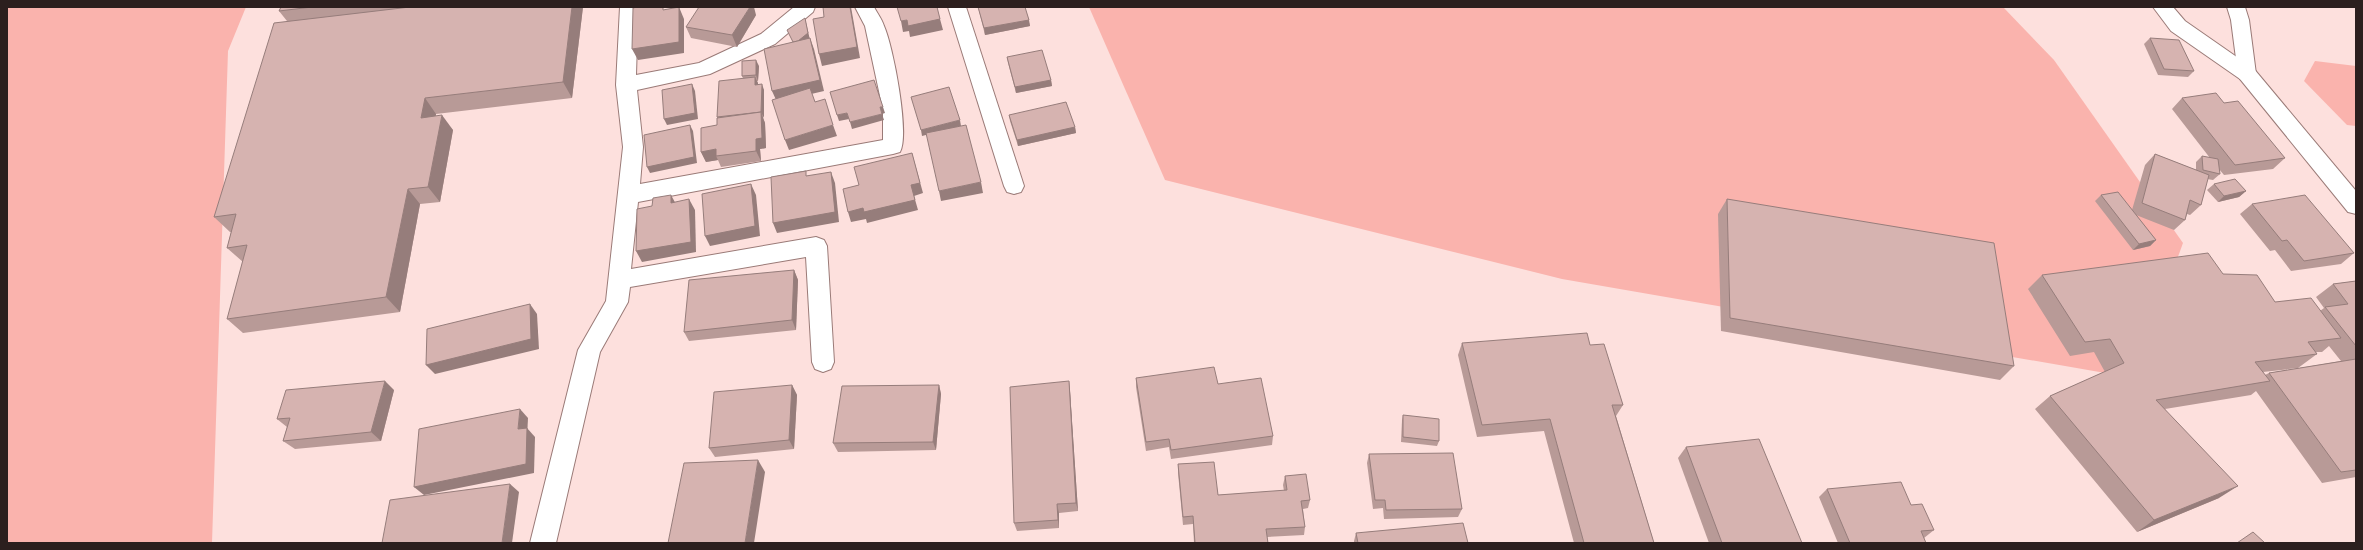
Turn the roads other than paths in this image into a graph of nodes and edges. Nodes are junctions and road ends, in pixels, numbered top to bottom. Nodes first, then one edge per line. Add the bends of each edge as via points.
1 (629, 7) edge
2 (806, 7) edge
3 (864, 7) edge
4 (957, 7) edge
5 (2162, 7) edge
6 (2236, 7) edge
7 (2246, 74) junction
8 (626, 85) junction
9 (1014, 186) dead end
10 (628, 195) junction
11 (2356, 206) edge
12 (619, 280) junction
13 (823, 362) dead end
14 (543, 543) edge

1 - 8 street
2 - 8 street via 768,39 703,69
3 - 10 street via 875,26 891,102 893,146
4 - 9 street
5 - 7 street via 2178,26
6 - 7 lane via 2240,20
7 - 11 street
8 - 10 street via 633,147
10 - 12 street
12 - 13 street via 816,246
12 - 14 street via 617,302 589,350

